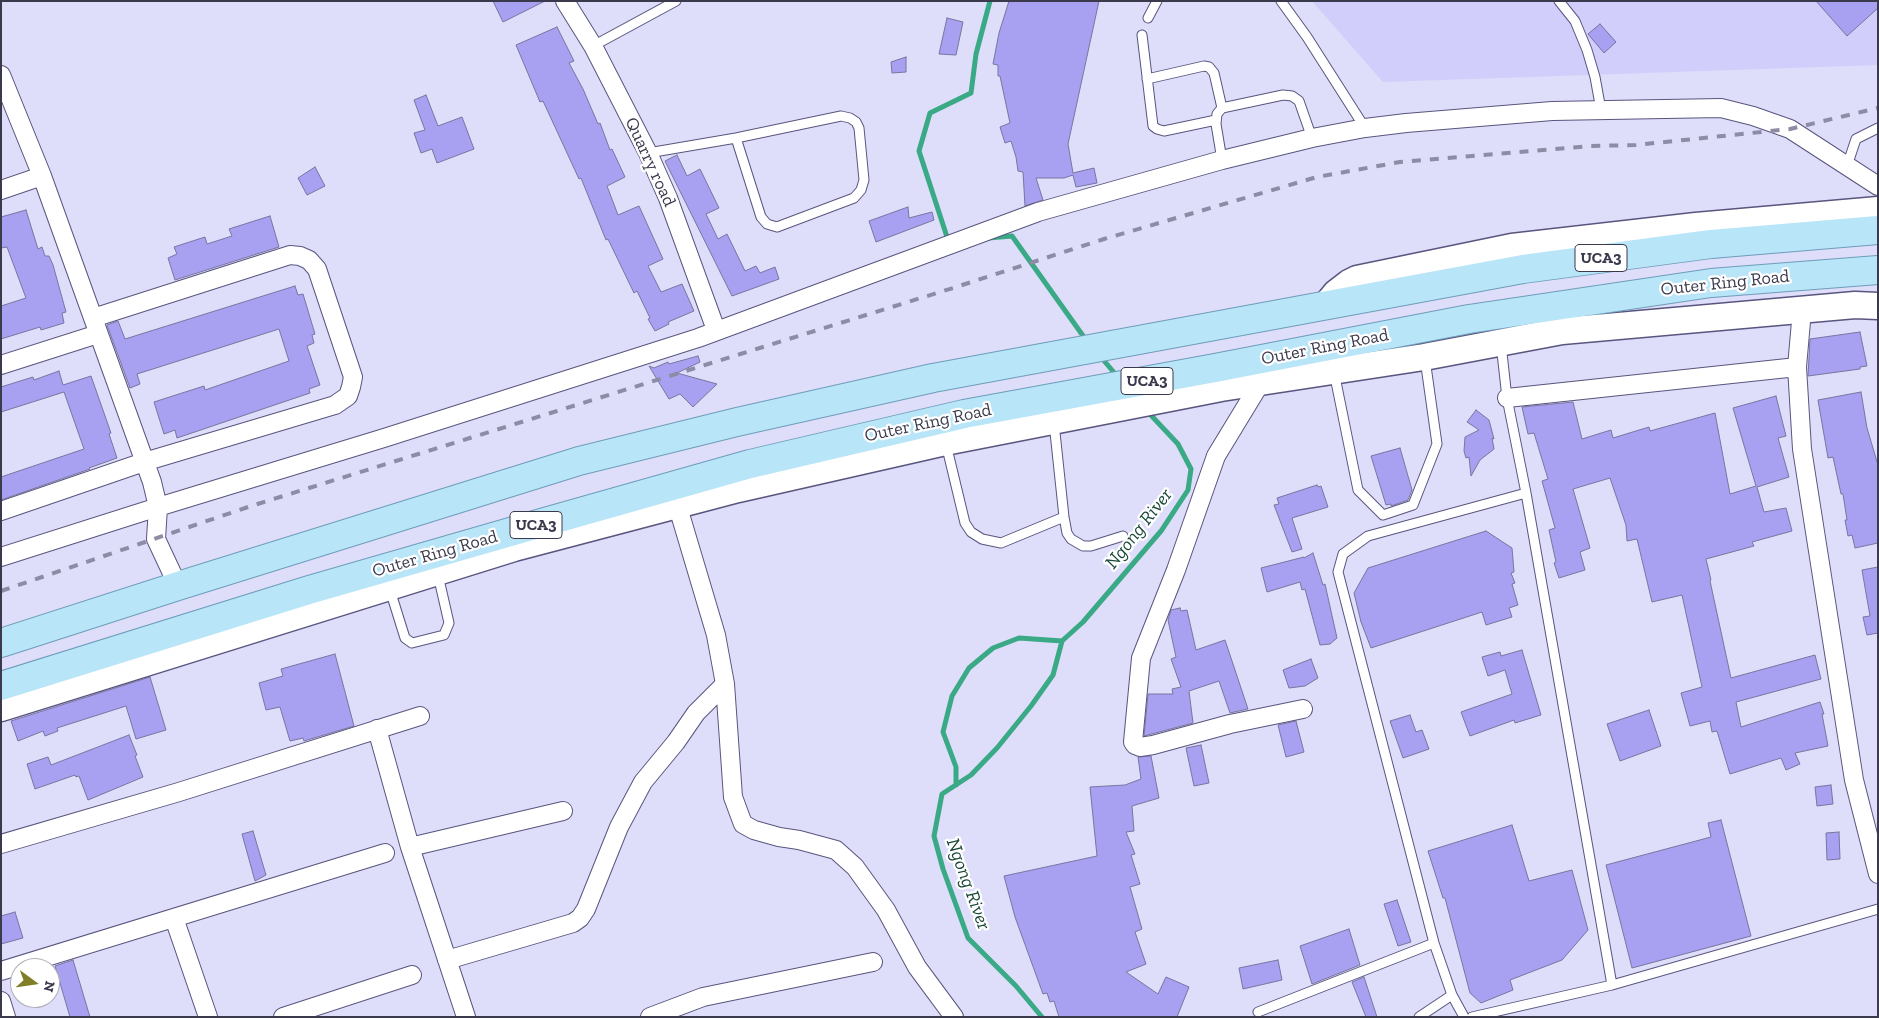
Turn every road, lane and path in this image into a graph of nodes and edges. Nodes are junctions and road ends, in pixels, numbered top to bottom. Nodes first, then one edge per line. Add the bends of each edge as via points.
1 (565, 1) edge
2 (676, 1) edge
3 (1157, 1) edge
4 (1281, 1) edge
5 (1559, 1) edge
6 (1148, 18) dead end
7 (1142, 35) dead end
8 (594, 46) junction
9 (1, 75) edge
10 (1147, 79) junction
11 (1222, 108) junction
12 (1600, 110) junction
13 (1216, 120) junction
14 (1365, 128) junction
15 (1878, 128) edge
16 (736, 138) junction
17 (1312, 138) junction
18 (648, 153) junction
19 (1222, 160) junction
20 (1847, 166) junction
21 (42, 176) junction
22 (1878, 186) edge
23 (1, 190) edge
24 (1878, 210) edge
25 (1878, 230) edge
26 (1878, 270) edge
27 (1326, 305) junction
28 (1878, 306) edge
29 (1802, 310) junction
30 (96, 326) junction
31 (716, 330) junction
32 (1500, 344) junction
33 (1424, 357) junction
34 (1, 365) edge
35 (1797, 368) junction
36 (1334, 371) junction
37 (1218, 378) junction
38 (1261, 382) junction
39 (1507, 398) junction
40 (1085, 403) junction
41 (1054, 420) junction
42 (895, 429) junction
43 (938, 443) junction
44 (144, 462) junction
45 (1526, 493) junction
46 (677, 504) junction
47 (158, 507) junction
48 (1, 511) edge
49 (1064, 517) junction
50 (545, 522) junction
51 (1123, 536) dead end
52 (514, 548) junction
53 (1, 558) edge
54 (438, 572) junction
55 (178, 586) junction
56 (389, 587) junction
57 (1, 643) edge
58 (725, 684) junction
59 (1, 686) edge
60 (1, 708) edge
61 (1303, 710) dead end
62 (420, 716) dead end
63 (377, 729) junction
64 (563, 811) dead end
65 (1, 844) edge
66 (410, 847) junction
67 (385, 853) dead end
68 (1878, 874) edge
69 (1878, 909) edge
70 (174, 918) junction
71 (1434, 944) junction
72 (448, 960) junction
73 (873, 962) dead end
74 (1, 971) edge
75 (412, 975) dead end
76 (1612, 984) junction
77 (1452, 994) junction
78 (1, 1001) edge
79 (1258, 1012) dead end
80 (6, 1017) edge
81 (208, 1017) edge
82 (283, 1017) edge
83 (466, 1017) edge
84 (650, 1017) edge
85 (954, 1017) edge
86 (1419, 1017) edge
87 (1464, 1017) edge
88 (1472, 1017) edge

1 - 8 street, Quarry road
2 - 8 lane
3 - 6 lane
4 - 14 lane
5 - 12 lane via 1575,21 1587,50
7 - 10 lane
8 - 18 street, Quarry road
9 - 21 street
10 - 11 lane via 1209,67 1214,72
10 - 13 lane via 1153,126 1157,129 1164,131
11 - 13 lane
11 - 17 lane via 1292,96 1299,101
12 - 14 street via 1552,110
12 - 20 street via 1722,108 1790,129
13 - 19 lane
14 - 17 street
15 - 20 lane via 1856,139
16 - 16 lane via 840,116 850,118 859,128 864,180 861,190 854,198 777,227 767,224 761,217
16 - 18 lane
17 - 19 street
18 - 31 street, Quarry road via 668,198
19 - 31 street via 1088,197
20 - 22 street
21 - 23 street
21 - 30 street
24 - 27 main road, UCA3 via 1512,246 1358,279 1336,293
25 - 27 main road, UCA3 via 1647,252 1523,269
26 - 37 main road, Outer Ring Road / UCA3 via 1710,283 1627,294 1469,320
27 - 55 main road, UCA3 via 924,380 737,422 579,461
28 - 29 main road, UCA3
29 - 32 main road, UCA3 via 1562,331
29 - 35 street
30 - 34 street
30 - 44 street
30 - 44 street via 290,255 309,260 317,270 353,377 348,396 335,405
31 - 47 street via 384,438
32 - 33 main road, UCA3
32 - 39 lane
33 - 36 main road, UCA3
33 - 36 lane via 1437,444 1413,505 1383,516 1358,490
35 - 39 street
35 - 68 street via 1802,449 1854,780
36 - 38 main road, UCA3
37 - 38 main road, UCA3
37 - 40 main road, Outer Ring Road / UCA3
38 - 61 street via 1216,456 1141,658 1133,742 1140,747 1230,724
39 - 45 lane
40 - 41 main road, UCA3
40 - 42 main road, Outer Ring Road / UCA3 via 964,414
41 - 43 main road, UCA3
41 - 49 lane
42 - 43 main road
42 - 50 main road, Outer Ring Road / UCA3 via 750,464
43 - 46 main road, UCA3
43 - 49 lane via 965,523 982,539 1001,543
44 - 47 street
44 - 48 street
45 - 71 lane via 1368,536 1343,554 1338,572
45 - 76 lane
46 - 52 main road, UCA3
46 - 58 street via 716,634
47 - 53 street
47 - 55 street via 156,539
49 - 51 lane via 1067,534 1083,546
50 - 52 main road
50 - 59 main road, Outer Ring Road / UCA3 via 309,590
52 - 54 main road, UCA3
54 - 56 main road, UCA3
54 - 56 lane via 449,623 444,635 412,643 405,638
55 - 57 main road, UCA3
56 - 60 main road, UCA3
58 - 72 street via 696,713 643,782 619,827 580,918 573,923
58 - 85 street via 733,797 743,824 779,837 836,850 855,867 886,910 916,968
62 - 63 street
63 - 65 street
63 - 66 street
64 - 66 street
66 - 72 street
67 - 70 street
69 - 76 lane
70 - 74 street
70 - 81 street
71 - 77 lane
71 - 79 lane
72 - 83 street
73 - 84 street via 703,998
75 - 82 street
76 - 88 lane
77 - 86 lane
77 - 87 lane
78 - 80 street

